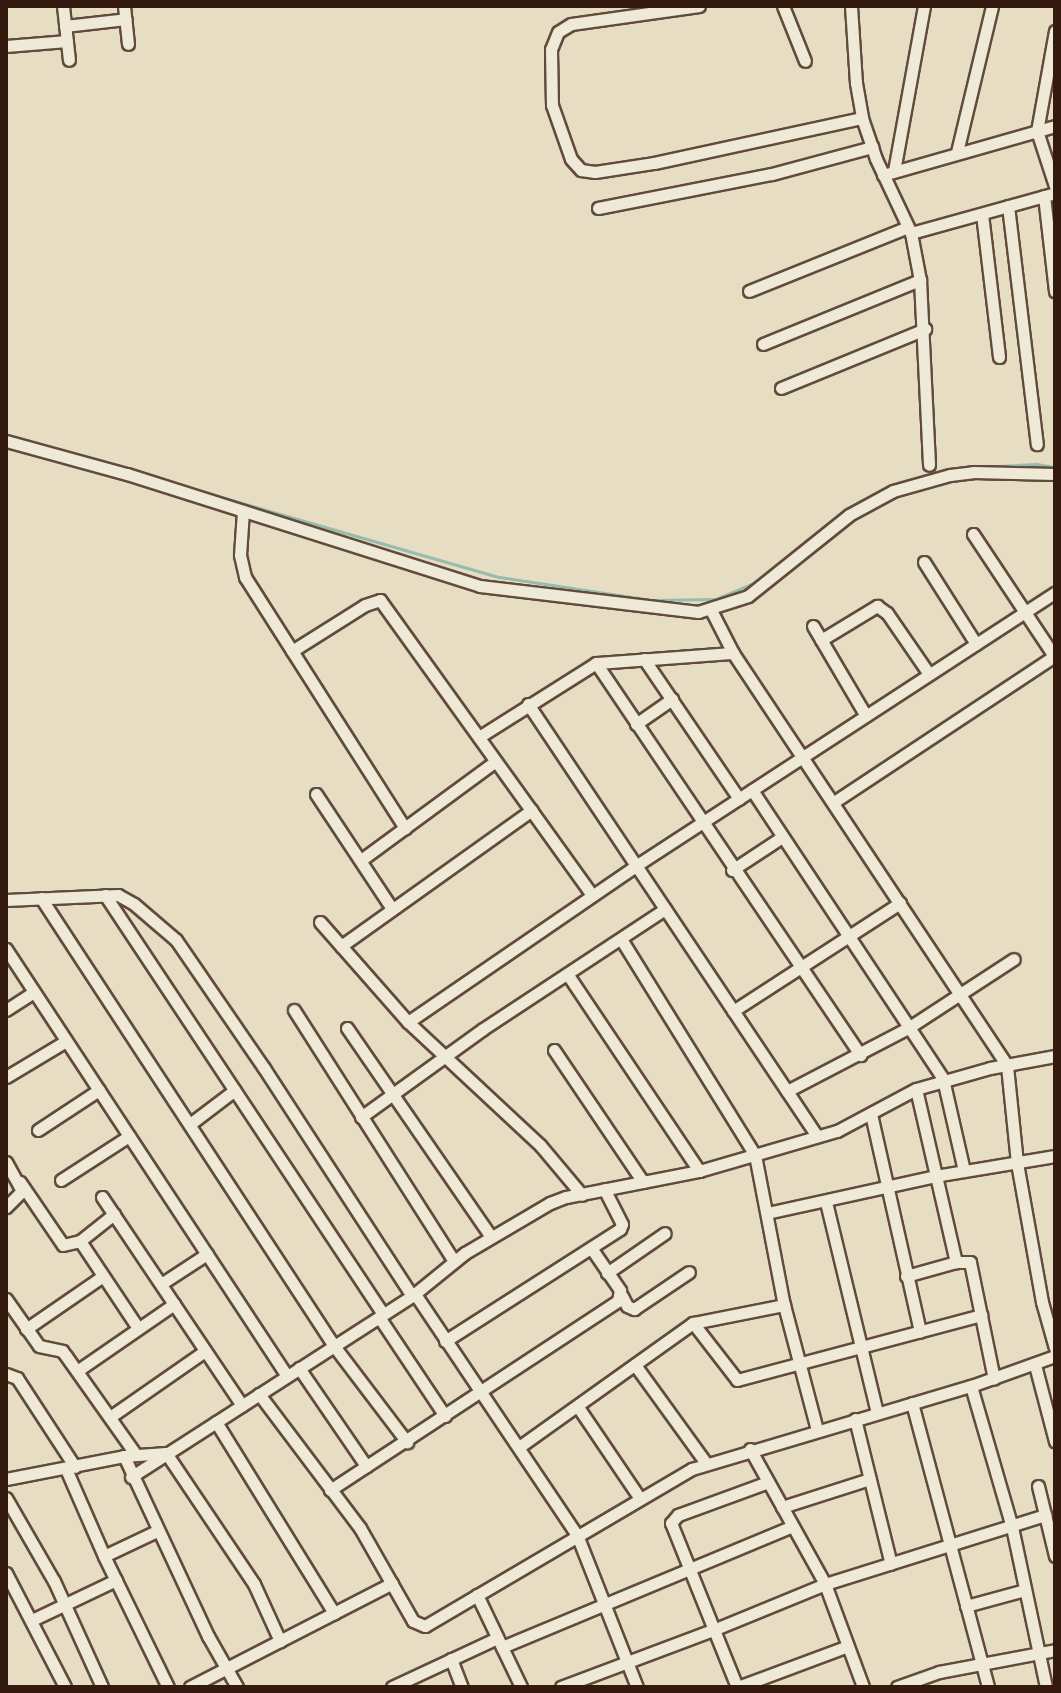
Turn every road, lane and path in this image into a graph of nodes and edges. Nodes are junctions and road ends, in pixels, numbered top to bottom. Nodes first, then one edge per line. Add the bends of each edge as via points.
1 (63, 6) edge
2 (124, 6) edge
3 (699, 6) edge
4 (783, 6) edge
5 (851, 6) edge
6 (924, 6) edge
7 (992, 6) edge
8 (126, 19) junction
9 (65, 26) junction
10 (1055, 31) edge
11 (67, 41) junction
12 (128, 44) dead end
13 (6, 46) edge
14 (69, 60) dead end
15 (805, 61) dead end
16 (1050, 77) edge
17 (862, 118) junction
18 (1055, 126) edge
19 (1037, 131) junction
20 (872, 147) junction
21 (957, 152) junction
22 (888, 173) junction
23 (1055, 186) edge
24 (1050, 195) edge
25 (1008, 206) junction
26 (598, 208) dead end
27 (982, 214) junction
28 (910, 230) junction
29 (920, 280) junction
30 (749, 291) dead end
31 (1055, 291) edge
32 (925, 329) junction
33 (763, 344) dead end
34 (999, 357) dead end
35 (781, 388) dead end
36 (6, 441) edge
37 (1037, 444) dead end
38 (929, 465) dead end
39 (1055, 474) edge
40 (243, 511) junction
41 (973, 534) dead end
42 (924, 562) dead end
43 (1055, 592) edge
44 (711, 610) junction
45 (1025, 612) junction
46 (813, 626) dead end
47 (821, 640) junction
48 (976, 644) junction
49 (292, 651) junction
50 (733, 653) junction
51 (1055, 656) edge
52 (644, 659) junction
53 (596, 663) junction
54 (929, 674) junction
55 (672, 699) junction
56 (528, 704) junction
57 (866, 716) junction
58 (636, 724) junction
59 (479, 737) junction
60 (804, 757) junction
61 (496, 761) junction
62 (752, 790) junction
63 (316, 794) dead end
64 (739, 799) junction
65 (834, 802) junction
66 (532, 810) junction
67 (702, 823) junction
68 (405, 828) junction
69 (782, 837) junction
70 (361, 860) junction
71 (637, 865) junction
72 (732, 870) junction
73 (105, 895) junction
74 (592, 895) junction
75 (41, 898) junction
76 (6, 900) edge
77 (900, 903) junction
78 (392, 909) junction
79 (665, 909) junction
80 (320, 922) dead end
81 (847, 937) junction
82 (621, 939) junction
83 (341, 946) junction
84 (6, 949) edge
85 (1014, 959) dead end
86 (799, 969) junction
87 (568, 975) junction
88 (34, 992) junction
89 (960, 994) junction
90 (6, 1010) edge
91 (294, 1010) dead end
92 (733, 1011) junction
93 (408, 1022) junction
94 (347, 1028) dead end
95 (908, 1028) junction
96 (66, 1041) junction
97 (554, 1050) dead end
98 (860, 1055) junction
99 (1055, 1056) edge
100 (443, 1057) junction
101 (1007, 1066) junction
102 (6, 1077) edge
103 (943, 1079) junction
104 (916, 1089) junction
105 (99, 1090) junction
106 (235, 1090) junction
107 (787, 1091) junction
108 (393, 1094) junction
109 (871, 1114) junction
110 (361, 1117) junction
111 (190, 1124) junction
112 (38, 1130) dead end
113 (129, 1136) junction
114 (817, 1136) junction
115 (755, 1155) junction
116 (1055, 1156) edge
117 (6, 1162) edge
118 (1017, 1163) junction
119 (699, 1171) junction
120 (964, 1171) junction
121 (935, 1176) junction
122 (61, 1180) dead end
123 (20, 1182) junction
124 (643, 1182) junction
125 (887, 1187) junction
126 (604, 1189) junction
127 (582, 1195) junction
128 (102, 1197) dead end
129 (826, 1202) junction
130 (6, 1207) edge
131 (767, 1213) junction
132 (114, 1214) junction
133 (665, 1233) dead end
134 (491, 1237) junction
135 (80, 1241) junction
136 (591, 1248) junction
137 (207, 1254) junction
138 (454, 1261) junction
139 (956, 1262) junction
140 (689, 1272) dead end
141 (607, 1273) junction
142 (103, 1276) junction
143 (906, 1276) junction
144 (161, 1284) junction
145 (413, 1295) junction
146 (622, 1296) junction
147 (6, 1299) edge
148 (174, 1304) junction
149 (784, 1305) junction
150 (10, 1315) edge
151 (982, 1315) junction
152 (381, 1316) junction
153 (693, 1323) junction
154 (138, 1328) junction
155 (26, 1329) junction
156 (920, 1332) junction
157 (445, 1341) junction
158 (334, 1346) junction
159 (1055, 1348) edge
160 (860, 1349) junction
161 (205, 1351) junction
162 (1055, 1356) edge
163 (799, 1362) junction
164 (635, 1365) junction
165 (1035, 1365) junction
166 (299, 1368) junction
167 (77, 1371) junction
168 (6, 1374) edge
169 (287, 1376) junction
170 (994, 1379) junction
171 (971, 1386) junction
172 (259, 1394) junction
173 (479, 1394) junction
174 (912, 1403) junction
175 (242, 1405) junction
176 (578, 1407) junction
177 (877, 1413) junction
178 (445, 1416) junction
179 (110, 1417) junction
180 (855, 1419) junction
181 (216, 1422) junction
182 (817, 1430) junction
183 (1055, 1441) edge
184 (407, 1442) junction
185 (519, 1447) junction
186 (750, 1449) junction
187 (166, 1453) junction
188 (130, 1455) junction
189 (706, 1463) junction
190 (366, 1466) junction
191 (71, 1468) junction
192 (8, 1476) edge
193 (131, 1477) junction
194 (870, 1479) junction
195 (768, 1482) junction
196 (1038, 1486) dead end
197 (330, 1490) junction
198 (639, 1497) junction
199 (6, 1498) edge
200 (782, 1507) junction
201 (1045, 1515) junction
202 (792, 1526) junction
203 (1012, 1527) junction
204 (157, 1531) junction
205 (577, 1535) junction
206 (951, 1545) junction
207 (104, 1556) junction
208 (1055, 1556) edge
209 (891, 1564) junction
210 (688, 1569) junction
211 (6, 1573) edge
212 (116, 1580) junction
213 (392, 1583) junction
214 (825, 1584) junction
215 (1025, 1590) junction
216 (477, 1595) junction
217 (65, 1604) junction
218 (603, 1606) junction
219 (966, 1606) junction
220 (334, 1613) junction
221 (32, 1620) junction
222 (713, 1630) junction
223 (280, 1641) junction
224 (499, 1642) junction
225 (848, 1646) junction
226 (1055, 1650) edge
227 (1039, 1654) junction
228 (451, 1659) junction
229 (626, 1662) junction
230 (982, 1666) junction
231 (227, 1668) junction
232 (932, 1674) junction
233 (65, 1687) edge
234 (102, 1687) edge
235 (168, 1687) edge
236 (190, 1687) edge
237 (237, 1687) edge
238 (392, 1687) edge
239 (462, 1687) edge
240 (521, 1687) edge
241 (561, 1687) edge
242 (637, 1687) edge
243 (738, 1687) edge
244 (863, 1687) edge
245 (897, 1687) edge
246 (937, 1687) edge
247 (988, 1687) edge
248 (1046, 1687) edge

1 - 9 street
2 - 8 street
3 - 17 street via 571,24 558,32 551,49 552,105 567,149 581,170 654,163
4 - 15 street
5 - 17 street
6 - 22 street
7 - 21 street
8 - 9 street
8 - 12 street
9 - 11 street
10 - 16 street
11 - 13 street
11 - 14 street
16 - 19 street
17 - 20 street
18 - 19 street
19 - 21 street
19 - 23 street
20 - 22 street
20 - 26 street via 772,174
21 - 22 street
22 - 28 street
24 - 25 street
24 - 31 street
25 - 27 street
25 - 37 street
27 - 28 street
27 - 34 street
28 - 29 street
28 - 30 street
29 - 32 street
29 - 33 street
32 - 35 street
32 - 38 street
36 - 40 street
39 - 44 street via 973,472 893,491 849,515 748,596
40 - 44 street via 480,586 675,611
40 - 49 street via 241,568
41 - 45 street
42 - 48 street
43 - 45 street
44 - 50 street
45 - 48 street
45 - 51 street
46 - 47 street
47 - 54 street via 877,606
47 - 57 street
48 - 54 street
49 - 59 street via 380,600
49 - 68 street
50 - 52 street
50 - 60 street
51 - 65 street
52 - 53 street
52 - 55 street
53 - 56 street
53 - 58 street
54 - 57 street
55 - 58 street
55 - 64 street
56 - 59 street
56 - 71 street
57 - 60 street
58 - 67 street
59 - 61 street
60 - 62 street
60 - 65 street
61 - 66 street
61 - 68 street
62 - 64 street
62 - 69 street
63 - 70 street
64 - 67 street
65 - 77 street
66 - 74 street
66 - 78 street
67 - 71 street
67 - 72 street
68 - 70 street
69 - 72 street
69 - 81 street
70 - 78 street
71 - 74 street
71 - 79 street
72 - 86 street
73 - 75 street
73 - 106 street
73 - 145 street via 127,899 182,948
74 - 93 street
75 - 76 street
75 - 111 street
77 - 81 street
77 - 89 street
78 - 83 street
79 - 82 street
79 - 92 street
80 - 83 street
81 - 86 street
81 - 95 street
82 - 87 street
82 - 115 street
83 - 93 street
84 - 88 street
85 - 89 street
86 - 92 street
86 - 98 street
87 - 100 street
87 - 119 street
88 - 90 street
88 - 96 street
89 - 95 street
89 - 101 street
91 - 110 street
92 - 107 street
93 - 100 street
94 - 108 street
95 - 98 street
95 - 103 street
96 - 102 street
96 - 105 street
97 - 124 street
98 - 107 street
99 - 101 street
100 - 108 street
100 - 127 street via 540,1145
101 - 103 street
101 - 118 street
103 - 104 street
103 - 120 street
104 - 109 street
104 - 121 street
105 - 112 street
105 - 113 street
106 - 111 street
106 - 152 street
107 - 114 street
108 - 110 street
108 - 134 street
109 - 114 street
109 - 125 street
110 - 138 street
111 - 158 street
113 - 122 street
113 - 137 street
114 - 115 street
115 - 119 street
115 - 131 street
116 - 118 street
117 - 123 street
118 - 120 street
118 - 159 street
119 - 124 street
120 - 121 street
121 - 125 street
121 - 139 street
123 - 130 street via 22,1191
123 - 135 street via 63,1245
124 - 126 street
125 - 129 street
125 - 143 street
126 - 127 street
126 - 136 street via 622,1224
127 - 134 street via 550,1203
128 - 132 street
129 - 131 street
129 - 160 street
131 - 149 street
132 - 135 street
132 - 144 street
133 - 141 street
134 - 138 street
135 - 142 street
136 - 141 street
136 - 157 street
137 - 144 street
137 - 169 street
138 - 145 street
139 - 143 street
139 - 151 street via 970,1262
140 - 146 street via 634,1309
141 - 146 street
142 - 154 street
142 - 155 street
143 - 156 street
144 - 148 street
145 - 152 street
145 - 157 street
146 - 173 street
147 - 150 street
148 - 154 street
148 - 161 street
149 - 153 street
149 - 163 street
150 - 155 street
151 - 156 street
151 - 170 street
152 - 158 street
152 - 178 street
153 - 163 street via 737,1380
153 - 164 street
154 - 167 street
155 - 167 street via 39,1346 62,1351
156 - 160 street
157 - 173 street
158 - 166 street
158 - 184 street
160 - 163 street
160 - 177 street
161 - 175 street
161 - 179 street
162 - 165 street
163 - 182 street
164 - 176 street
164 - 189 street
165 - 170 street
165 - 183 street
166 - 169 street
166 - 190 street
167 - 179 street
168 - 191 street via 17,1378
169 - 172 street
170 - 171 street
171 - 174 street
171 - 203 street
172 - 175 street
172 - 197 street
173 - 178 street
173 - 185 street
174 - 177 street
174 - 206 street
175 - 181 street
176 - 185 street
176 - 198 street
177 - 180 street
178 - 184 street
179 - 188 street
180 - 182 street
180 - 194 street
181 - 187 street
181 - 220 street
182 - 186 street
184 - 190 street
185 - 205 street
186 - 189 street
186 - 195 street
187 - 188 street
187 - 193 street
187 - 223 street via 249,1576
188 - 191 street
188 - 193 street
189 - 198 street
190 - 197 street
191 - 192 street
191 - 207 street
193 - 204 street
194 - 200 street
194 - 209 street
195 - 200 street
195 - 210 street via 672,1519
196 - 201 street
197 - 213 street
198 - 205 street
199 - 217 street
200 - 202 street
201 - 203 street
201 - 208 street
202 - 210 street
202 - 214 street
203 - 206 street
203 - 215 street
204 - 207 street
204 - 231 street
205 - 216 street
205 - 218 street
206 - 209 street
206 - 219 street
207 - 212 street
209 - 214 street
210 - 218 street
210 - 222 street
211 - 221 street
212 - 217 street
212 - 235 street
213 - 216 street via 418,1626
213 - 220 street
214 - 222 street
214 - 225 street
215 - 219 street
215 - 227 street
216 - 224 street
217 - 221 street
217 - 234 street
218 - 224 street
218 - 229 street
219 - 230 street
220 - 223 street
221 - 233 street
222 - 229 street
222 - 243 street
223 - 231 street
224 - 228 street
224 - 240 street
225 - 243 street
225 - 244 street
226 - 227 street
227 - 230 street
227 - 248 street
228 - 238 street
228 - 239 street
229 - 241 street
229 - 242 street
230 - 232 street
230 - 247 street
231 - 236 street
231 - 237 street
232 - 245 street
232 - 246 street

